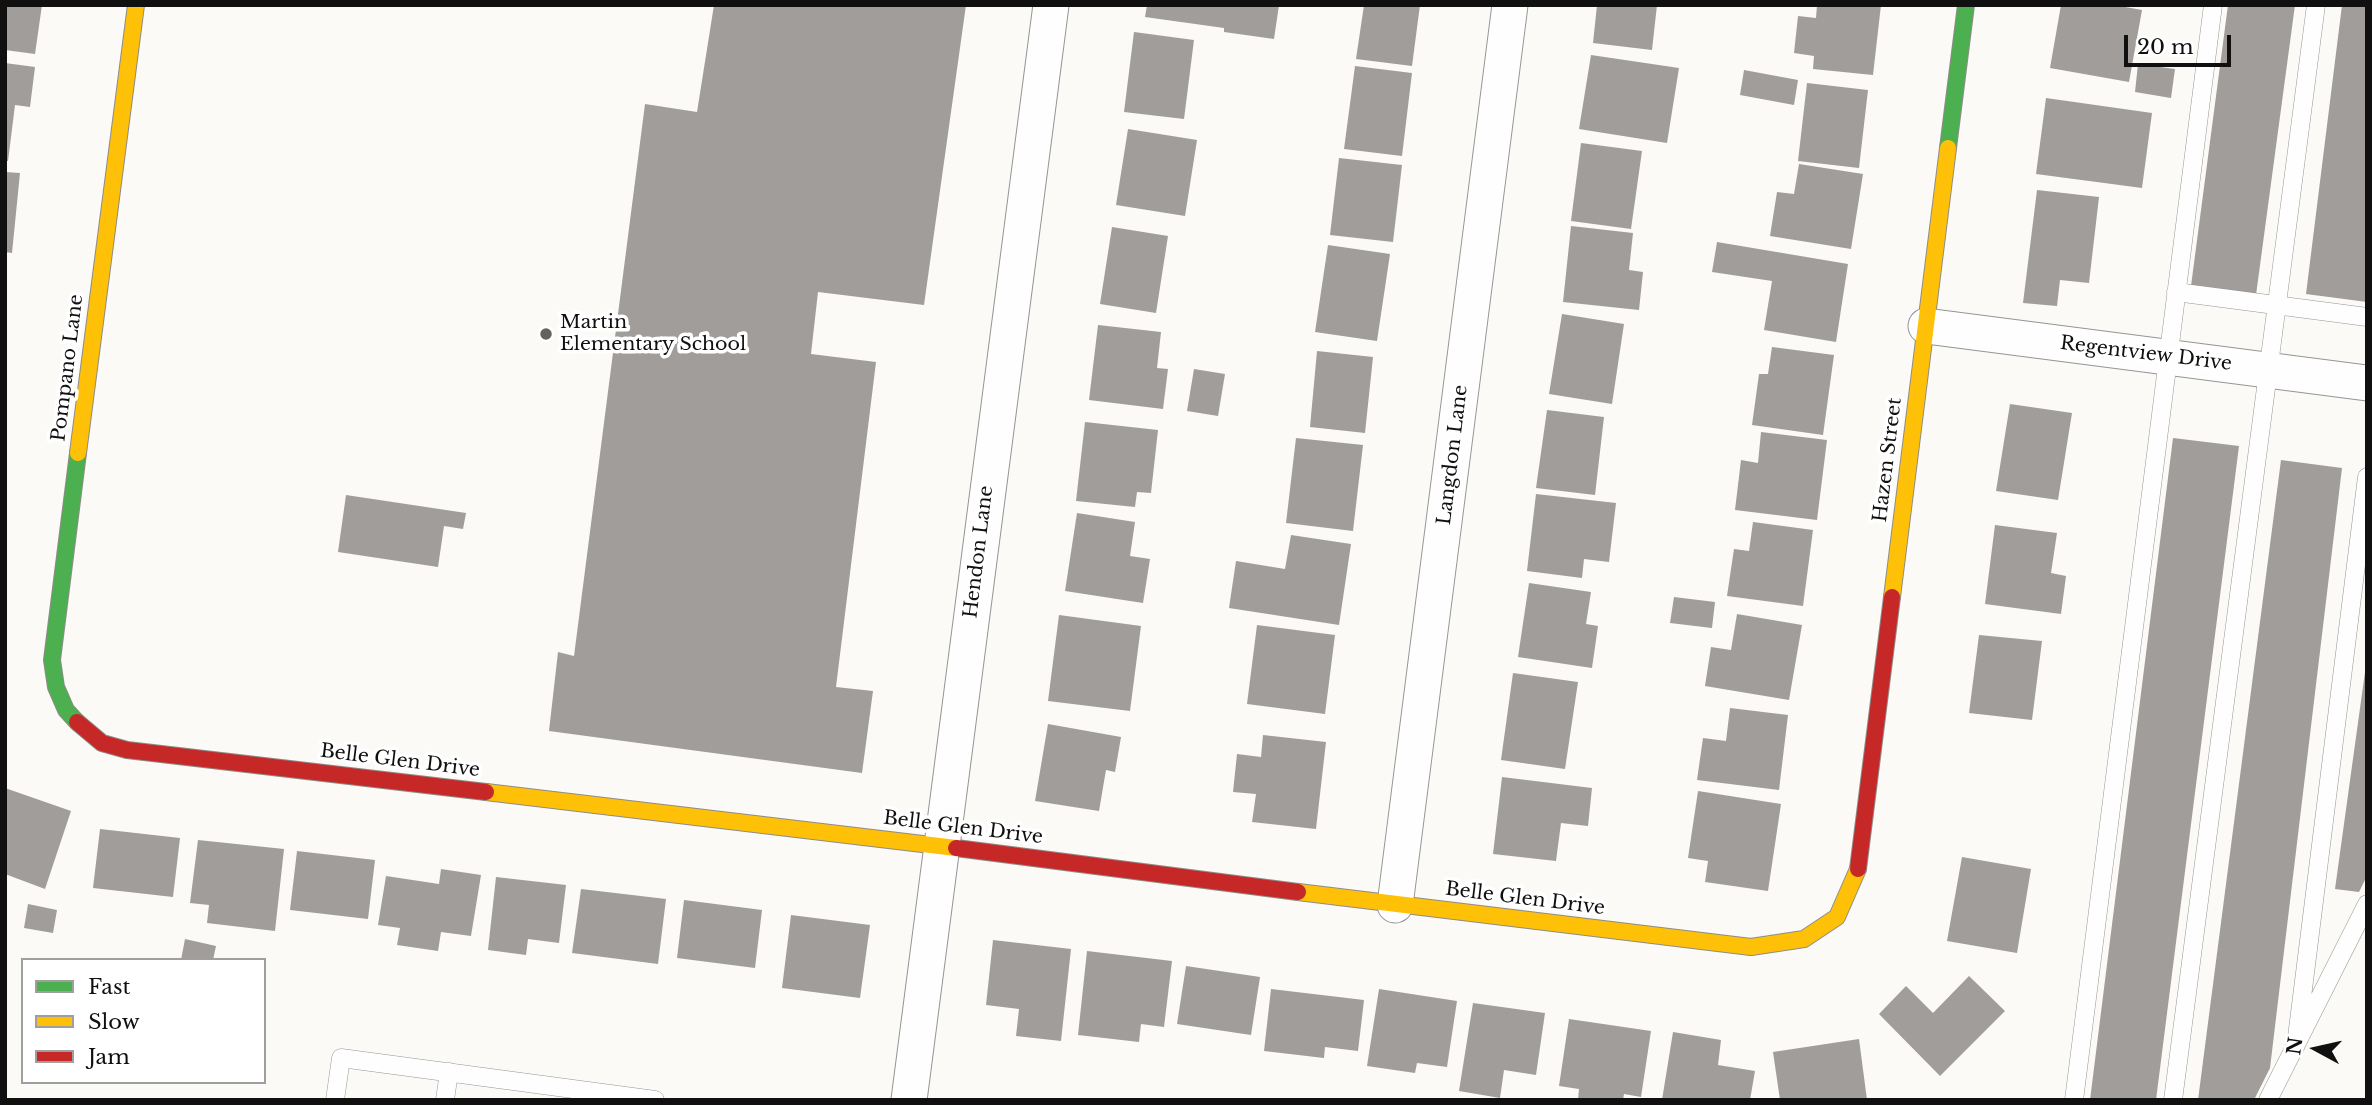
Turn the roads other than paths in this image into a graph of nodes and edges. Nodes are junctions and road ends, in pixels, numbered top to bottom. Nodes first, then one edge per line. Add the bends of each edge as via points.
1 (136, 5) edge
2 (1051, 5) edge
3 (1510, 5) edge
4 (1966, 5) edge
5 (2213, 5) edge
6 (2315, 5) edge
7 (2176, 292) junction
8 (2276, 305) junction
9 (2367, 317) edge
10 (1926, 326) junction
11 (2168, 357) junction
12 (2268, 370) junction
13 (2367, 383) edge
14 (2367, 477) edge
15 (82, 728) joint
16 (940, 846) junction
17 (2367, 904) edge
18 (1395, 905) junction
19 (1837, 916) joint
20 (2296, 1045) junction
21 (449, 1072) junction
22 (335, 1100) edge
23 (445, 1100) edge
24 (656, 1100) edge
25 (909, 1100) edge
26 (2074, 1100) edge
27 (2173, 1100) edge
28 (2268, 1100) edge

1 - 15 street, Pompano Lane via 52,660 66,710
2 - 16 street, Hendon Lane
3 - 18 street, Langdon Lane
4 - 10 street, Hazen Street
5 - 7 lane
6 - 8 lane
7 - 8 lane
7 - 11 lane
8 - 9 lane
8 - 12 lane
10 - 11 street, Regentview Drive
10 - 19 street, Hazen Street via 1858,869
11 - 12 street, Regentview Drive
11 - 26 lane
12 - 13 street, Regentview Drive
12 - 27 lane
14 - 20 lane
15 - 16 street, Belle Glen Drive via 102,743 127,750
16 - 18 street, Belle Glen Drive
16 - 25 street, Hendon Lane
17 - 20 lane
18 - 19 street, Belle Glen Drive via 1751,947 1804,939
20 - 28 lane
21 - 22 lane via 341,1058
21 - 23 lane
21 - 24 lane

